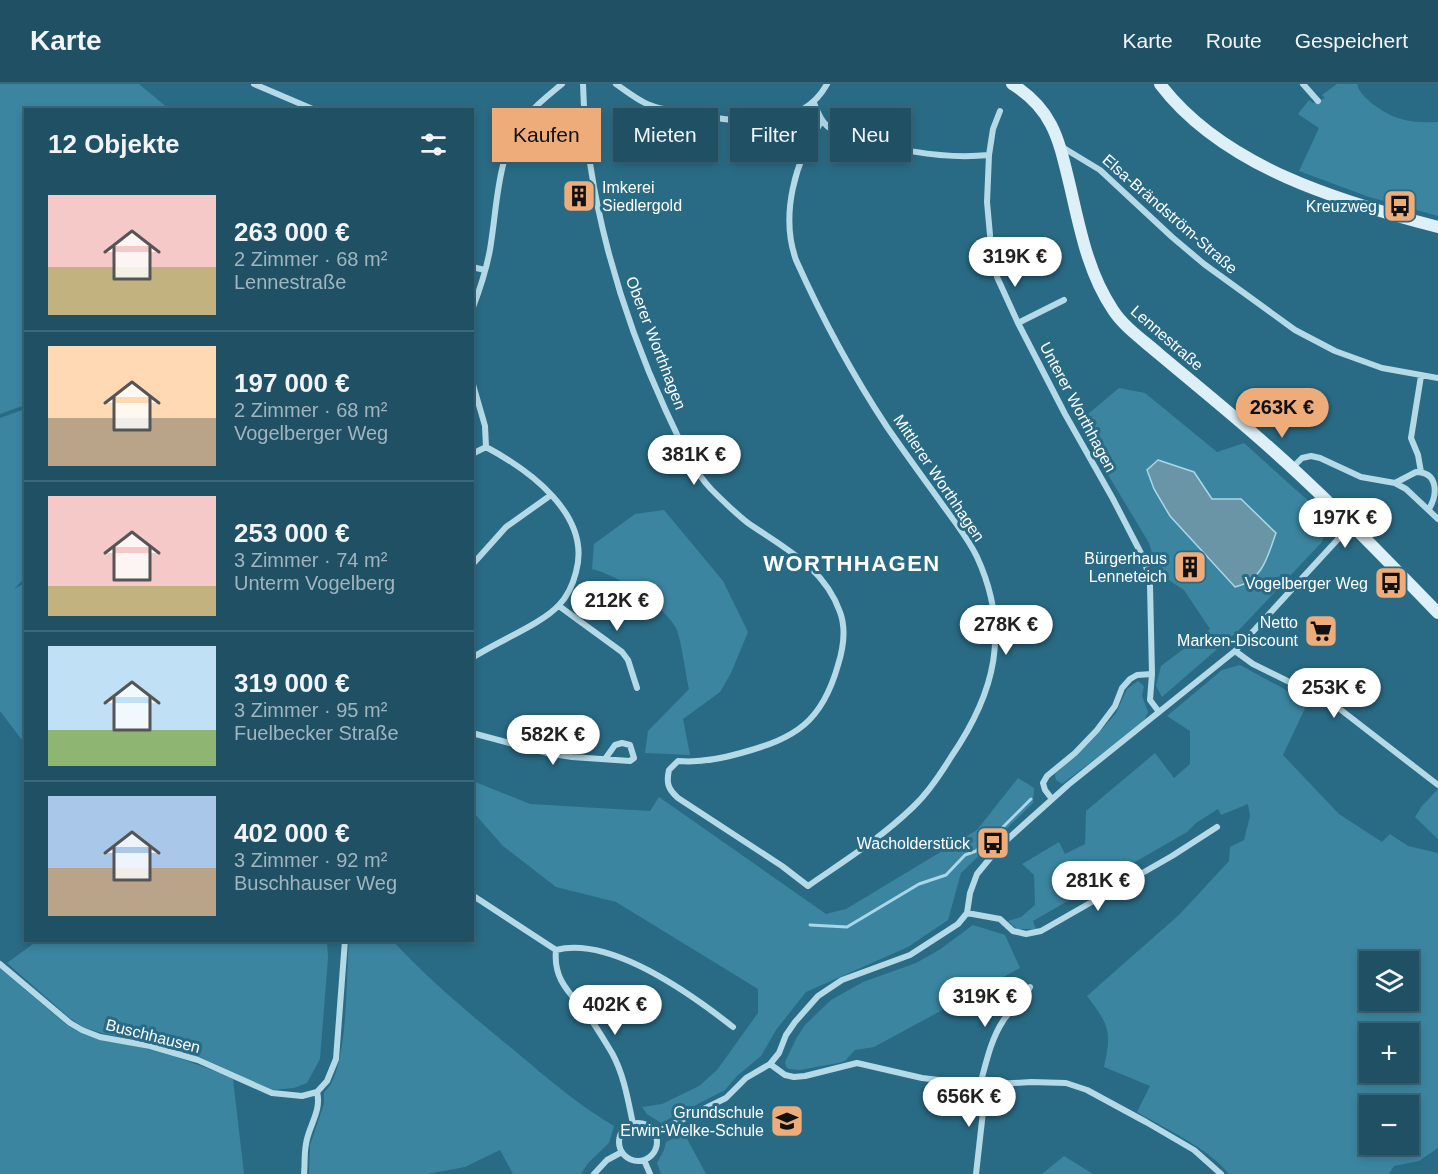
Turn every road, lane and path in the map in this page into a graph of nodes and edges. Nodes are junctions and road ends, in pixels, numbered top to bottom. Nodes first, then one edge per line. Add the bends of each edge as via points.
1 (254, 84) edge
2 (562, 84) edge
3 (583, 84) edge
4 (616, 84) edge
5 (827, 84) edge
6 (1012, 84) edge
7 (1161, 84) edge
8 (1303, 84) edge
9 (1318, 101) dead end
10 (814, 103) junction
11 (310, 108) edge
12 (999, 111) dead end
13 (821, 122) junction
14 (1061, 147) junction
15 (989, 155) junction
16 (1438, 227) edge
17 (474, 268) edge
18 (484, 270) junction
19 (1064, 300) dead end
20 (474, 303) edge
21 (1018, 323) junction
22 (1421, 376) junction
23 (1438, 378) edge
24 (474, 388) edge
25 (486, 447) junction
26 (474, 453) edge
27 (1292, 468) junction
28 (1421, 472) junction
29 (1395, 483) junction
30 (551, 495) junction
31 (1429, 509) junction
32 (1438, 519) edge
33 (1352, 525) junction
34 (474, 563) edge
35 (559, 606) junction
36 (1438, 613) edge
37 (1235, 651) junction
38 (474, 657) edge
39 (1152, 674) junction
40 (637, 688) dead end
41 (1159, 712) junction
42 (474, 734) edge
43 (605, 759) junction
44 (678, 761) joint
45 (1438, 785) edge
46 (1052, 799) junction
47 (1217, 826) dead end
48 (474, 896) edge
49 (967, 913) junction
50 (345, 942) edge
51 (556, 950) junction
52 (0, 964) edge
53 (1030, 987) dead end
54 (733, 1027) dead end
55 (770, 1064) junction
56 (983, 1085) junction
57 (317, 1092) junction
58 (633, 1124) junction
59 (655, 1133) junction
60 (622, 1152) junction
61 (644, 1160) junction
62 (304, 1174) edge
63 (594, 1174) edge
64 (650, 1174) edge
65 (976, 1174) edge
66 (1221, 1174) edge

1 - 11 street
2 - 18 street via 526,117 507,152
3 - 44 street, Oberer Worthhagen via 602,226 625,309 683,448 710,488 829,587 841,614 843,638 834,681 807,723 794,734 769,745 708,761
4 - 10 street via 649,105 733,122 765,121
5 - 10 street
6 - 14 main road, Lennestraße via 1045,114
7 - 16 main road via 1194,122 1238,152 1328,193
8 - 9 street
10 - 13 street
12 - 15 street, Unterer Worthhagen
13 - 15 street via 833,131 902,151 963,157
13 - 44 street, Mittlerer Worthhagen via 799,168 788,219 789,242 803,278 852,370 977,558 995,624 993,670 985,699 961,744 914,807 860,851 808,886 669,790 669,770
14 - 22 street, Elsa-Brändström-Straße via 1100,170 1204,264 1295,330 1362,362
14 - 27 main road, Lennestraße via 1089,260 1114,312
15 - 21 street, Unterer Worthhagen via 987,202 991,246 997,277
17 - 18 street
18 - 20 street
19 - 21 street
21 - 39 street, Unterer Worthhagen via 1145,561 1150,585
22 - 23 street, Elsa-Brändström-Straße
22 - 28 street via 1411,438
24 - 25 street via 485,426
25 - 26 street
25 - 30 street via 519,466
27 - 29 street via 1302,458 1311,456 1361,477
27 - 33 main road, Lennestraße
28 - 29 street
28 - 31 street via 1435,484 1436,497
29 - 31 street
30 - 34 street via 506,527
30 - 35 street via 574,528 578,543 579,562 573,582
31 - 32 street
33 - 36 main road, Lennestraße
33 - 37 street
35 - 38 street
35 - 40 street via 622,652
37 - 41 street
37 - 45 street via 1332,703
39 - 41 street, Unterer Worthhagen via 1150,700
39 - 46 street via 1130,679 1096,730 1047,776 1043,783
41 - 46 street
42 - 43 street via 547,753
43 - 43 street via 630,761 634,758 630,745 622,743 615,745
46 - 49 street via 1000,846 977,874
47 - 49 street via 1041,931 1013,931 1000,919
48 - 51 street
49 - 55 street via 958,924 910,955 842,980 818,996 795,1022
50 - 57 street via 336,1059 327,1081
51 - 54 street via 571,946 601,952 649,970
51 - 58 street via 555,964 561,981 618,1065
52 - 57 street, Buschhausen via 82,1030 198,1060 272,1093 302,1096
53 - 56 street via 998,1029
55 - 56 street via 794,1077 857,1063 922,1078
55 - 59 street via 746,1078 726,1098
56 - 65 street
56 - 66 street via 1066,1083 1087,1090 1194,1150
57 - 62 street
58 - 59 street via 646,1125
58 - 60 street via 621,1134
59 - 61 street via 657,1146
60 - 61 street via 634,1161
60 - 63 street
61 - 64 street

